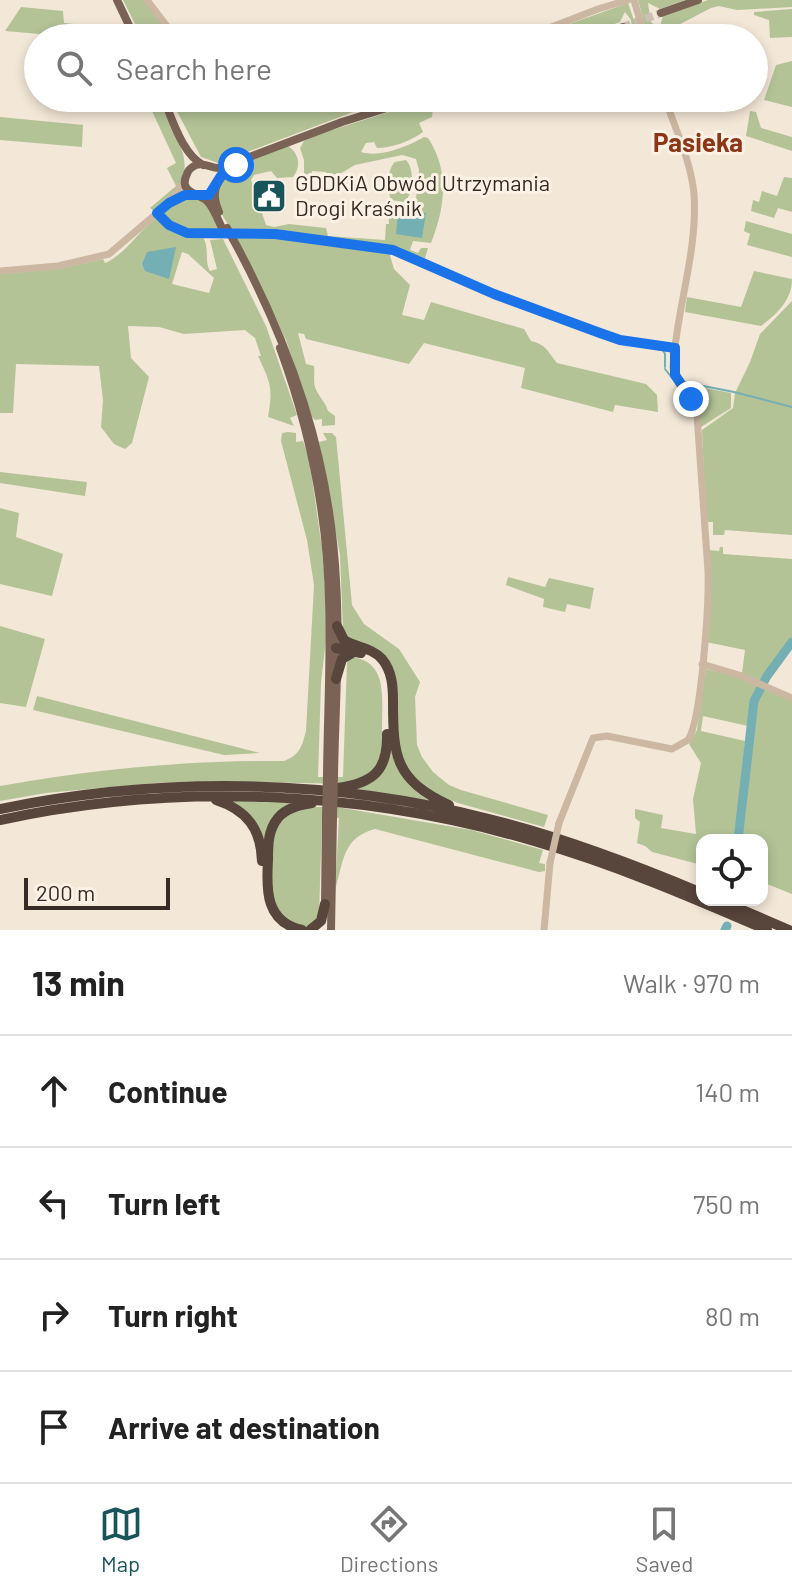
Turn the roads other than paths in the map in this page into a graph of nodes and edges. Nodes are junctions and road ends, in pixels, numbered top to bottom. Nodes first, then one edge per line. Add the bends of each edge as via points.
1 (117, 0) edge
2 (147, 0) edge
3 (631, 0) edge
4 (698, 0) edge
5 (661, 13) tunnel mouth
6 (128, 24) edge
7 (165, 24) edge
8 (558, 24) edge
9 (640, 24) edge
10 (170, 112) edge
11 (374, 112) edge
12 (670, 112) edge
13 (183, 141) junction
14 (244, 160) junction
15 (207, 166) junction
16 (186, 177) junction
17 (216, 186) junction
18 (196, 196) junction
19 (169, 203) junction
20 (157, 213) junction
21 (224, 228) junction
22 (230, 239) junction
23 (0, 271) edge
24 (675, 348) junction
25 (337, 626) junction
26 (333, 648) junction
27 (356, 649) junction
28 (702, 664) junction
29 (336, 679) junction
30 (792, 698) edge
31 (331, 776) junction
32 (311, 790) junction
33 (198, 796) junction
34 (324, 801) junction
35 (0, 809) edge
36 (467, 814) junction
37 (330, 817) junction
38 (0, 820) edge
39 (696, 891) edge
40 (325, 904) junction
41 (733, 906) edge
42 (282, 930) edge
43 (302, 930) edge
44 (310, 930) edge
45 (324, 930) edge
46 (331, 930) edge
47 (544, 930) edge
48 (767, 930) edge
49 (789, 930) edge

1 - 6 main road
2 - 7 street
3 - 8 street
3 - 9 street
4 - 5 main road
10 - 13 main road
11 - 14 main road
12 - 24 street via 694,196
13 - 15 main road
13 - 16 main road via 189,162
14 - 15 main road via 218,169
14 - 17 main road
15 - 16 main road via 194,166
15 - 17 main road via 216,175
16 - 18 main road via 187,189
16 - 19 street
17 - 18 main road via 209,195
17 - 21 main road via 214,199
18 - 19 street
18 - 21 main road via 208,202
19 - 20 street
20 - 23 street via 106,256
20 - 24 street via 187,233 275,234 393,250 620,340
21 - 22 main road, bridge
22 - 25 main road via 274,322 309,417 331,522
22 - 26 main road via 279,346 309,444 325,541
24 - 28 street via 675,375 698,419 709,595
25 - 26 main road
25 - 27 highway
26 - 27 highway
26 - 29 main road
26 - 31 main road
27 - 29 highway via 342,659
27 - 32 highway via 384,674 385,760 362,783
27 - 36 highway via 373,651 390,672 394,743 406,775 426,794
28 - 30 street
28 - 47 street, bridge via 696,718 688,740 678,747 595,737 559,823
29 - 31 main road
31 - 37 main road, bridge
32 - 35 highway via 146,789
32 - 36 highway via 396,799
33 - 34 highway
33 - 38 highway via 98,804
33 - 42 highway via 233,806 253,824 261,845 262,902
34 - 43 highway via 282,814 270,835 270,906 284,923
34 - 48 highway via 434,816 535,841
36 - 39 highway via 577,844
37 - 40 main road
37 - 46 main road
40 - 44 highway via 321,921
40 - 45 street
41 - 49 highway

